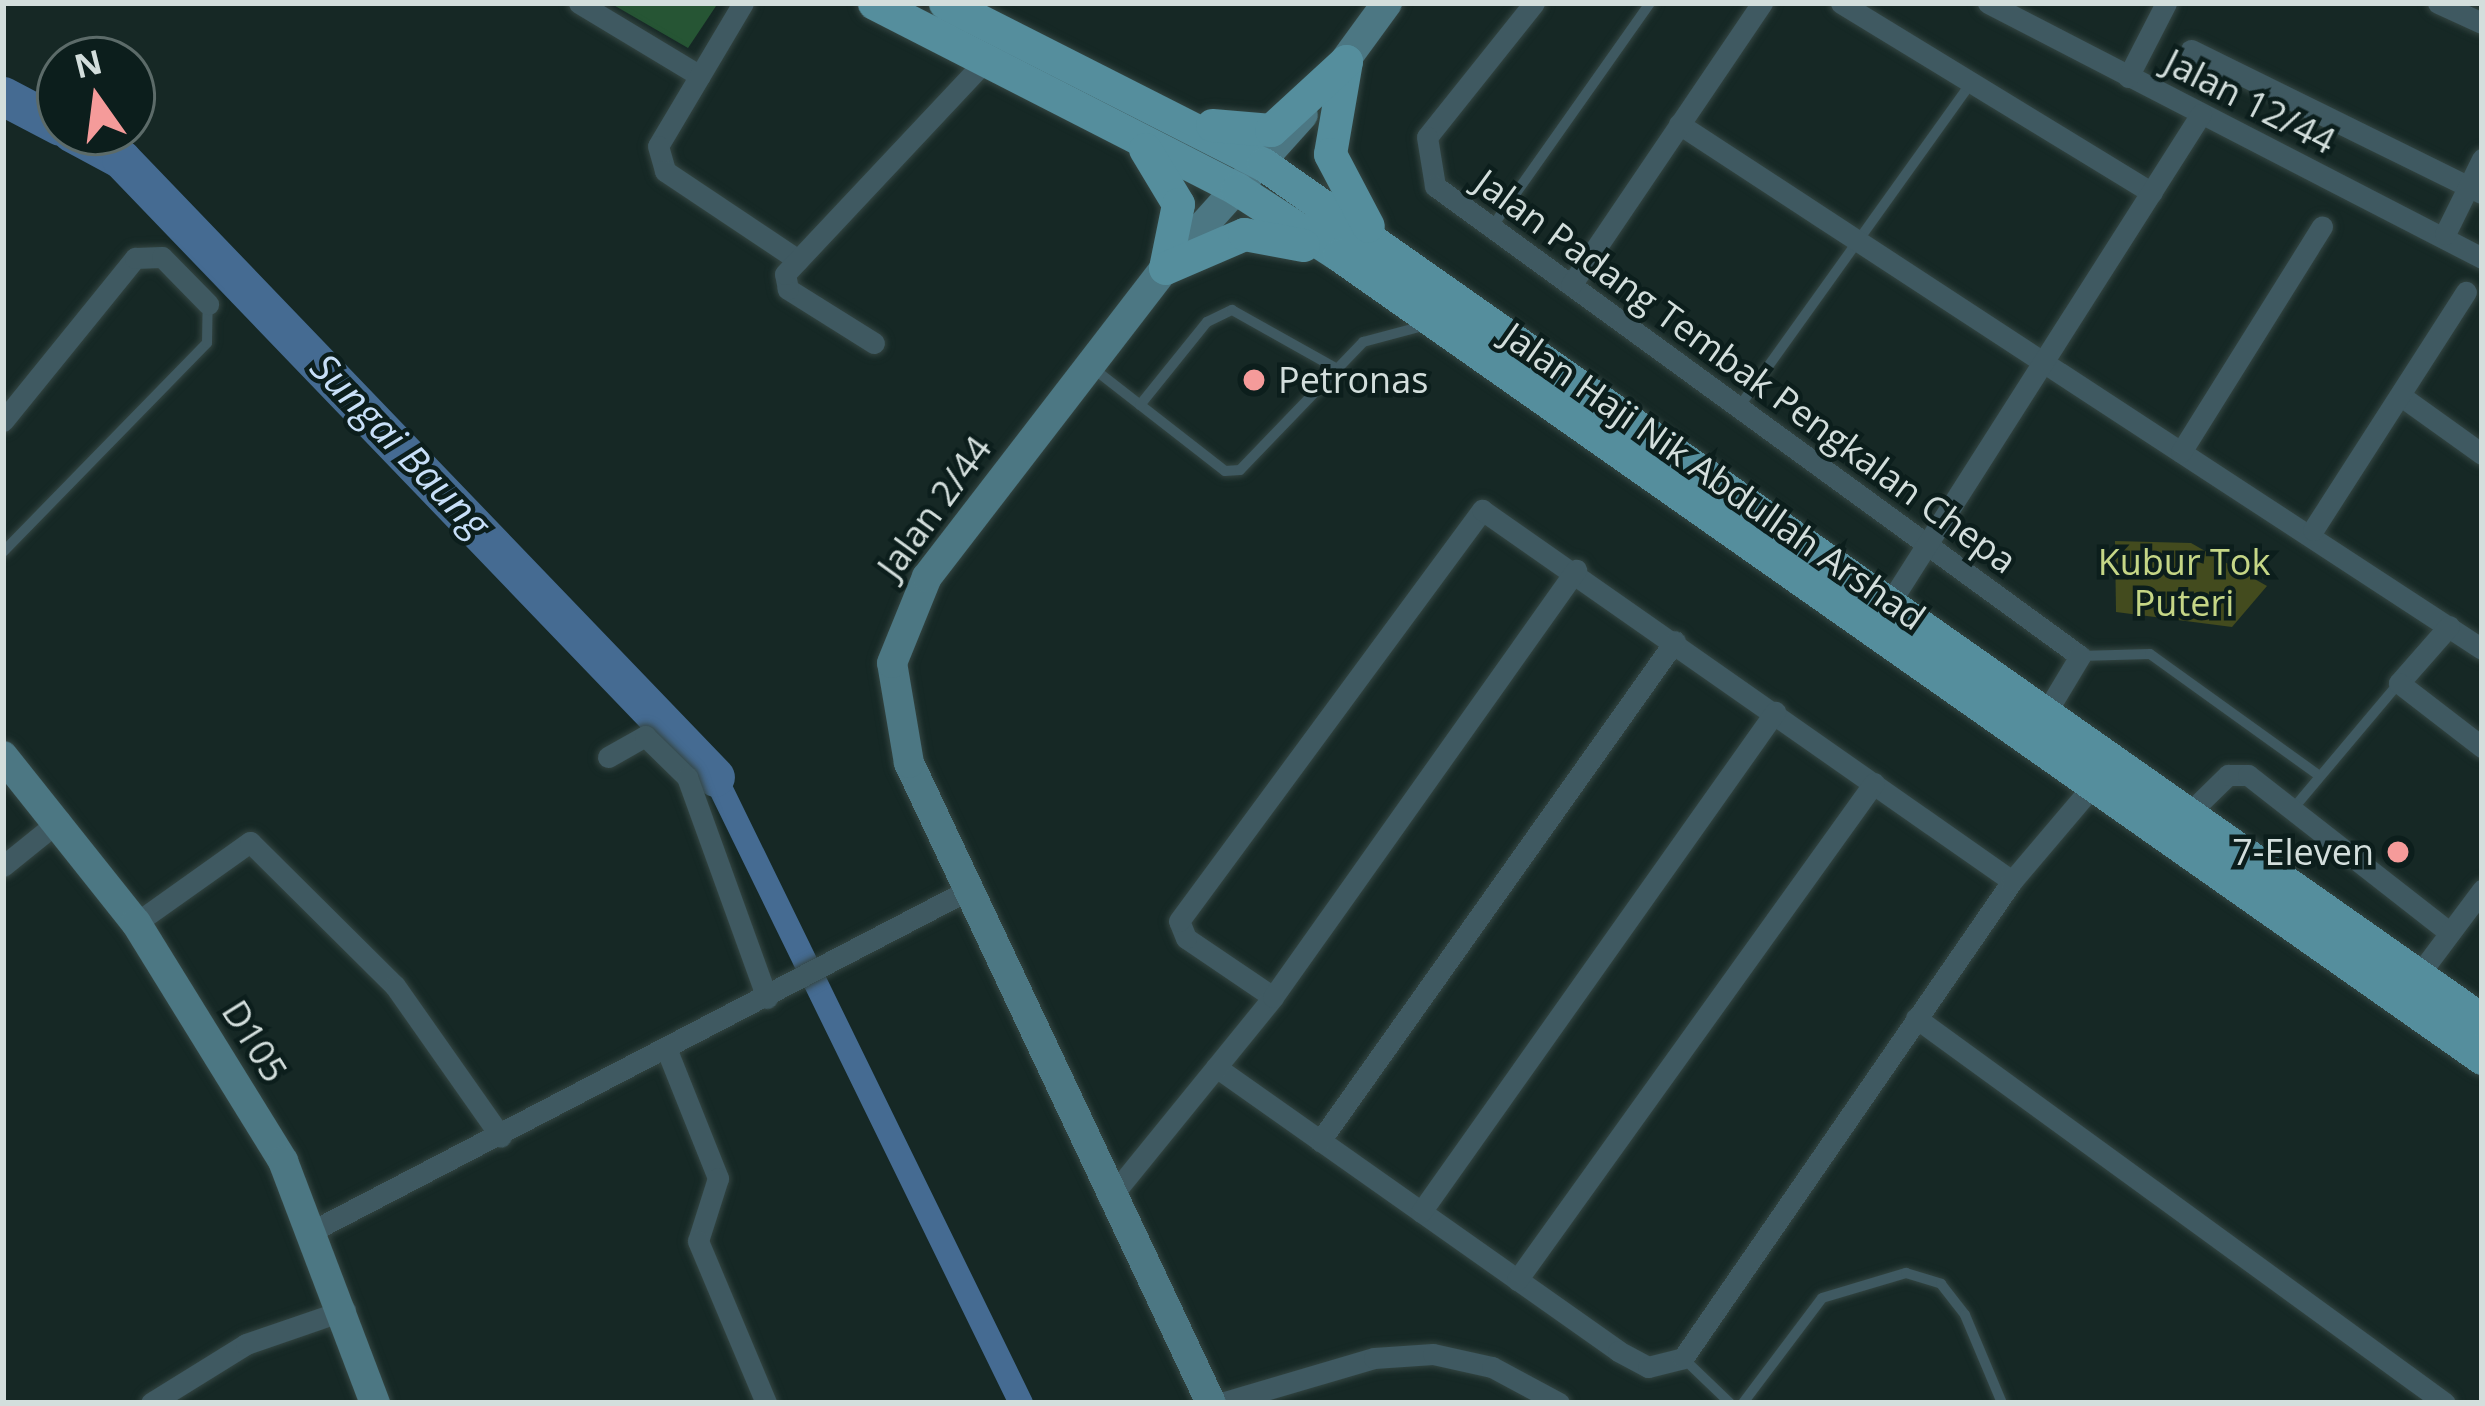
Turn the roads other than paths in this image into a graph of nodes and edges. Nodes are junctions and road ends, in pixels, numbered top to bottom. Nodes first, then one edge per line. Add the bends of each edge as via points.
1 (579, 3) edge
2 (743, 3) edge
3 (874, 3) edge
4 (945, 3) edge
5 (1387, 3) edge
6 (1534, 3) edge
7 (1650, 3) edge
8 (1762, 3) edge
9 (1841, 3) edge
10 (1988, 3) edge
11 (2166, 3) edge
12 (2438, 3) edge
13 (2482, 23) edge
14 (2191, 50) dead end
15 (1346, 61) junction
16 (984, 62) junction
17 (700, 76) junction
18 (2128, 76) junction
19 (1971, 83) junction
20 (1147, 106) junction
21 (2201, 114) junction
22 (1679, 124) junction
23 (1136, 138) junction
24 (2482, 159) edge
25 (1262, 164) junction
26 (1237, 189) junction
27 (2475, 190) edge
28 (2152, 194) junction
29 (2322, 226) dead end
30 (1492, 227) junction
31 (2445, 234) junction
32 (1856, 244) junction
33 (1339, 255) junction
34 (1393, 255) junction
35 (2482, 258) edge
36 (798, 260) junction
37 (1165, 268) junction
38 (1571, 285) junction
39 (2466, 292) dead end
40 (208, 304) joint
41 (1430, 325) junction
42 (874, 343) dead end
43 (1090, 365) junction
44 (1339, 370) junction
45 (2042, 370) junction
46 (2401, 396) junction
47 (1140, 405) junction
48 (1739, 407) junction
49 (3, 422) edge
50 (2181, 452) junction
51 (2482, 454) edge
52 (2313, 530) junction
53 (1928, 545) junction
54 (3, 552) edge
55 (1576, 570) junction
56 (1889, 604) junction
57 (2449, 626) junction
58 (1675, 641) junction
59 (2482, 649) edge
60 (2080, 656) junction
61 (2399, 682) junction
62 (1775, 712) junction
63 (2044, 716) junction
64 (2482, 747) edge
65 (3, 756) edge
66 (608, 757) dead end
67 (2320, 776) junction
68 (1874, 783) junction
69 (2090, 789) junction
70 (2292, 810) junction
71 (2186, 816) junction
72 (60, 820) junction
73 (3, 866) edge
74 (2012, 881) junction
75 (970, 889) junction
76 (2482, 890) edge
77 (136, 922) junction
78 (2450, 933) junction
79 (2417, 977) junction
80 (1273, 997) junction
81 (767, 998) junction
82 (1916, 1018) junction
83 (2482, 1020) edge
84 (668, 1053) junction
85 (2482, 1058) edge
86 (1216, 1067) junction
87 (501, 1137) junction
88 (1320, 1141) junction
89 (1108, 1199) junction
90 (1421, 1212) junction
91 (316, 1229) junction
92 (1517, 1280) junction
93 (345, 1310) junction
94 (1683, 1358) junction
95 (151, 1403) edge
96 (375, 1403) edge
97 (766, 1403) edge
98 (1211, 1403) edge
99 (1222, 1403) edge
100 (1559, 1403) edge
101 (1730, 1403) edge
102 (1743, 1403) edge
103 (2002, 1403) edge
104 (2445, 1403) edge

1 - 17 street
2 - 17 street
3 - 16 main road, Jalan Haji Nik Abdullah Arshad
4 - 20 main road, Jalan Haji Nik Abdullah Arshad
5 - 15 street, Jalan 2/44
6 - 30 street, Jalan Padang Tembak Pengkalan Chepa via 1427,137 1435,186
7 - 30 lane
8 - 22 street
9 - 19 street
10 - 18 street, Jalan 12/44
11 - 18 street
12 - 13 street
14 - 27 street
15 - 20 main road via 1283,123 1256,134
15 - 25 street, Jalan 2/44
15 - 34 main road via 1329,133 1334,174
16 - 23 main road, Jalan Haji Nik Abdullah Arshad
16 - 36 street
17 - 36 street via 658,146 665,171
18 - 21 street, Jalan 12/44
19 - 28 street
19 - 32 lane
20 - 25 main road, Jalan Haji Nik Abdullah Arshad
21 - 28 street
21 - 31 street, Jalan 12/44
22 - 32 street
22 - 38 street
23 - 26 main road, Jalan Haji Nik Abdullah Arshad
23 - 37 main road via 1175,190
24 - 27 street
25 - 26 street, Jalan 2/44
25 - 34 main road, Jalan Haji Nik Abdullah Arshad
26 - 33 main road, Jalan Haji Nik Abdullah Arshad
26 - 37 street, Jalan 2/44
27 - 31 street
28 - 45 street
29 - 50 street
30 - 38 street, Jalan Padang Tembak Pengkalan Chepa
31 - 35 street, Jalan 12/44
32 - 45 street
32 - 48 lane
33 - 37 main road via 1244,234
33 - 41 main road, Jalan Haji Nik Abdullah Arshad
34 - 56 main road, Jalan Haji Nik Abdullah Arshad
36 - 42 street via 788,290
37 - 43 street, Jalan 2/44
38 - 48 street, Jalan Padang Tembak Pengkalan Chepa
39 - 46 street
40 - 49 street via 162,257 135,258
40 - 54 lane via 207,343
41 - 44 lane via 1375,335
41 - 69 main road, Jalan Haji Nik Abdullah Arshad
43 - 47 lane
43 - 75 street, Jalan 2/44 via 900,627 899,731
44 - 47 lane via 1232,310 1207,322
44 - 47 lane via 1240,470 1225,471
45 - 50 street
45 - 53 street
46 - 51 street
46 - 52 street
48 - 53 street, Jalan Padang Tembak Pengkalan Chepa
50 - 52 street
52 - 57 street
53 - 56 street
53 - 60 street, Jalan Padang Tembak Pengkalan Chepa
55 - 58 street
55 - 80 street
55 - 80 street via 1476,512 1182,916 1186,938
56 - 63 main road, Jalan Haji Nik Abdullah Arshad
57 - 59 street
57 - 61 street
58 - 62 street
58 - 88 street
60 - 63 street
60 - 67 lane via 2150,654
61 - 64 street
61 - 67 lane
62 - 68 street
62 - 90 street
63 - 71 main road, Jalan Haji Nik Abdullah Arshad
65 - 72 street, D105
66 - 81 street via 645,736 687,777
67 - 70 lane
68 - 74 street
68 - 92 street
69 - 74 street
69 - 85 main road, Jalan Haji Nik Abdullah Arshad
70 - 71 street via 2239,773
70 - 78 street
71 - 79 main road, Jalan Haji Nik Abdullah Arshad
72 - 73 street
72 - 77 street, D105
74 - 82 street
75 - 81 street
75 - 89 street, Jalan 2/44
76 - 78 street
77 - 87 street via 250,842 395,986
77 - 91 street, D105
78 - 79 street
79 - 83 main road, Jalan Haji Nik Abdullah Arshad
80 - 86 street
81 - 84 street
82 - 94 street
82 - 104 street
84 - 87 street
84 - 97 street via 718,1178 697,1236
86 - 88 street
86 - 89 street
87 - 91 street
88 - 90 street
89 - 98 street, Jalan 2/44
90 - 92 street
91 - 93 street, D105
92 - 94 street via 1640,1364
93 - 95 street via 246,1345
93 - 96 street, D105
94 - 101 lane
99 - 100 street via 1374,1358 1433,1354 1492,1366
102 - 103 lane via 1822,1298 1906,1273 1941,1284 1964,1315

